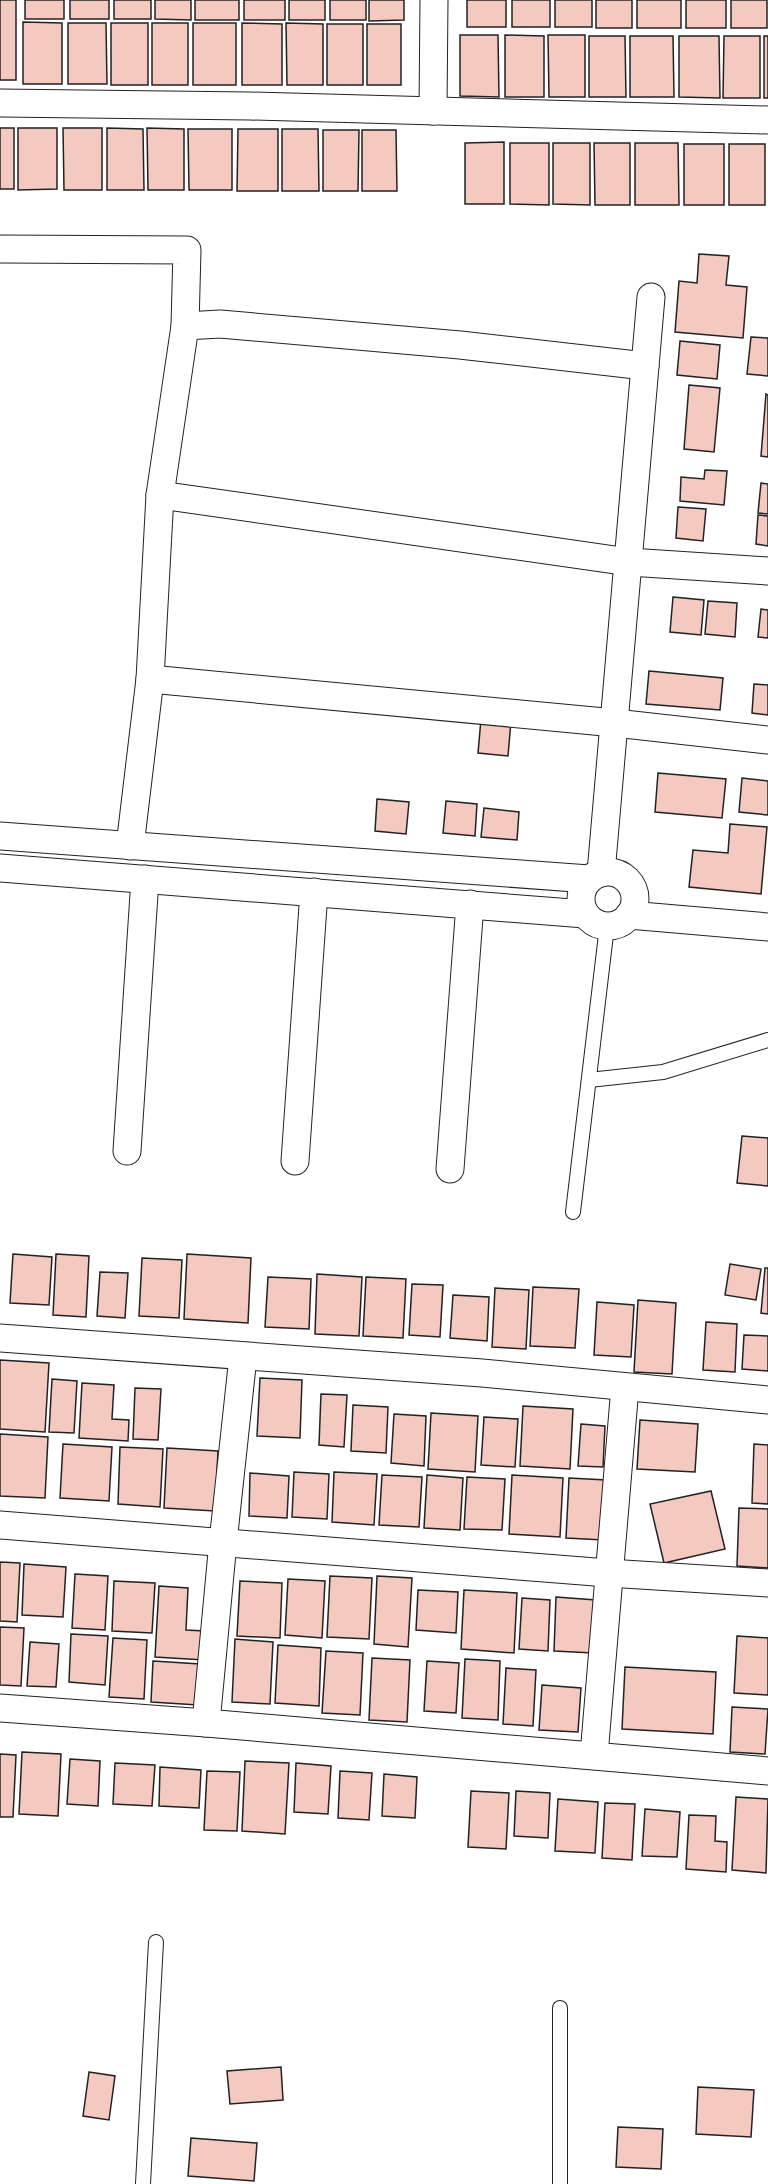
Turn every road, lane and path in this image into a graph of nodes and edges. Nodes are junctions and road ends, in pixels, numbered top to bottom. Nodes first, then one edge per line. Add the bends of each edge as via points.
1 (434, 0) edge
2 (0, 103) edge
3 (433, 111) junction
4 (768, 120) edge
5 (0, 249) edge
6 (651, 297) dead end
7 (185, 326) junction
8 (645, 366) junction
9 (160, 495) junction
10 (629, 562) junction
11 (768, 571) edge
12 (150, 679) junction
13 (615, 723) junction
14 (768, 740) edge
15 (0, 836) edge
16 (130, 846) junction
17 (380, 862) junction
18 (0, 868) edge
19 (595, 876) junction
20 (145, 879) junction
21 (314, 892) junction
22 (374, 897) junction
23 (470, 904) junction
24 (607, 919) junction
25 (768, 927) edge
26 (768, 1040) edge
27 (589, 1080) junction
28 (127, 1151) dead end
29 (295, 1161) dead end
30 (450, 1169) dead end
31 (573, 1212) dead end
32 (0, 1338) edge
33 (243, 1357) junction
34 (625, 1387) junction
35 (768, 1400) edge
36 (0, 1525) edge
37 (223, 1542) junction
38 (608, 1573) junction
39 (768, 1583) edge
40 (0, 1708) edge
41 (206, 1723) junction
42 (594, 1755) junction
43 (768, 1771) edge
44 (156, 1942) dead end
45 (560, 2008) dead end
46 (143, 2184) edge
47 (560, 2184) edge

1 - 3 street
2 - 3 street
3 - 4 street
5 - 7 street via 187,250
6 - 8 street
7 - 8 street via 220,324
7 - 9 street
8 - 10 street
9 - 10 street
9 - 12 street
10 - 11 street
10 - 13 street
12 - 13 street
12 - 16 street
13 - 14 street
13 - 19 street
15 - 16 street
16 - 17 street
17 - 19 street
17 - 22 street
18 - 20 street
19 - 24 street via 583,887 581,905
19 - 24 street via 617,873 630,884 635,900
20 - 21 street
20 - 28 street
21 - 22 street
21 - 29 street
22 - 23 street
23 - 24 street
23 - 30 street
24 - 25 street
24 - 27 lane
26 - 27 lane via 663,1072
27 - 31 lane
32 - 33 street
33 - 34 street
33 - 37 street
34 - 35 street
34 - 38 street
36 - 37 street
37 - 38 street
37 - 41 street
38 - 39 street
38 - 42 street
40 - 41 street
41 - 42 street
42 - 43 street
44 - 46 lane
45 - 47 lane

